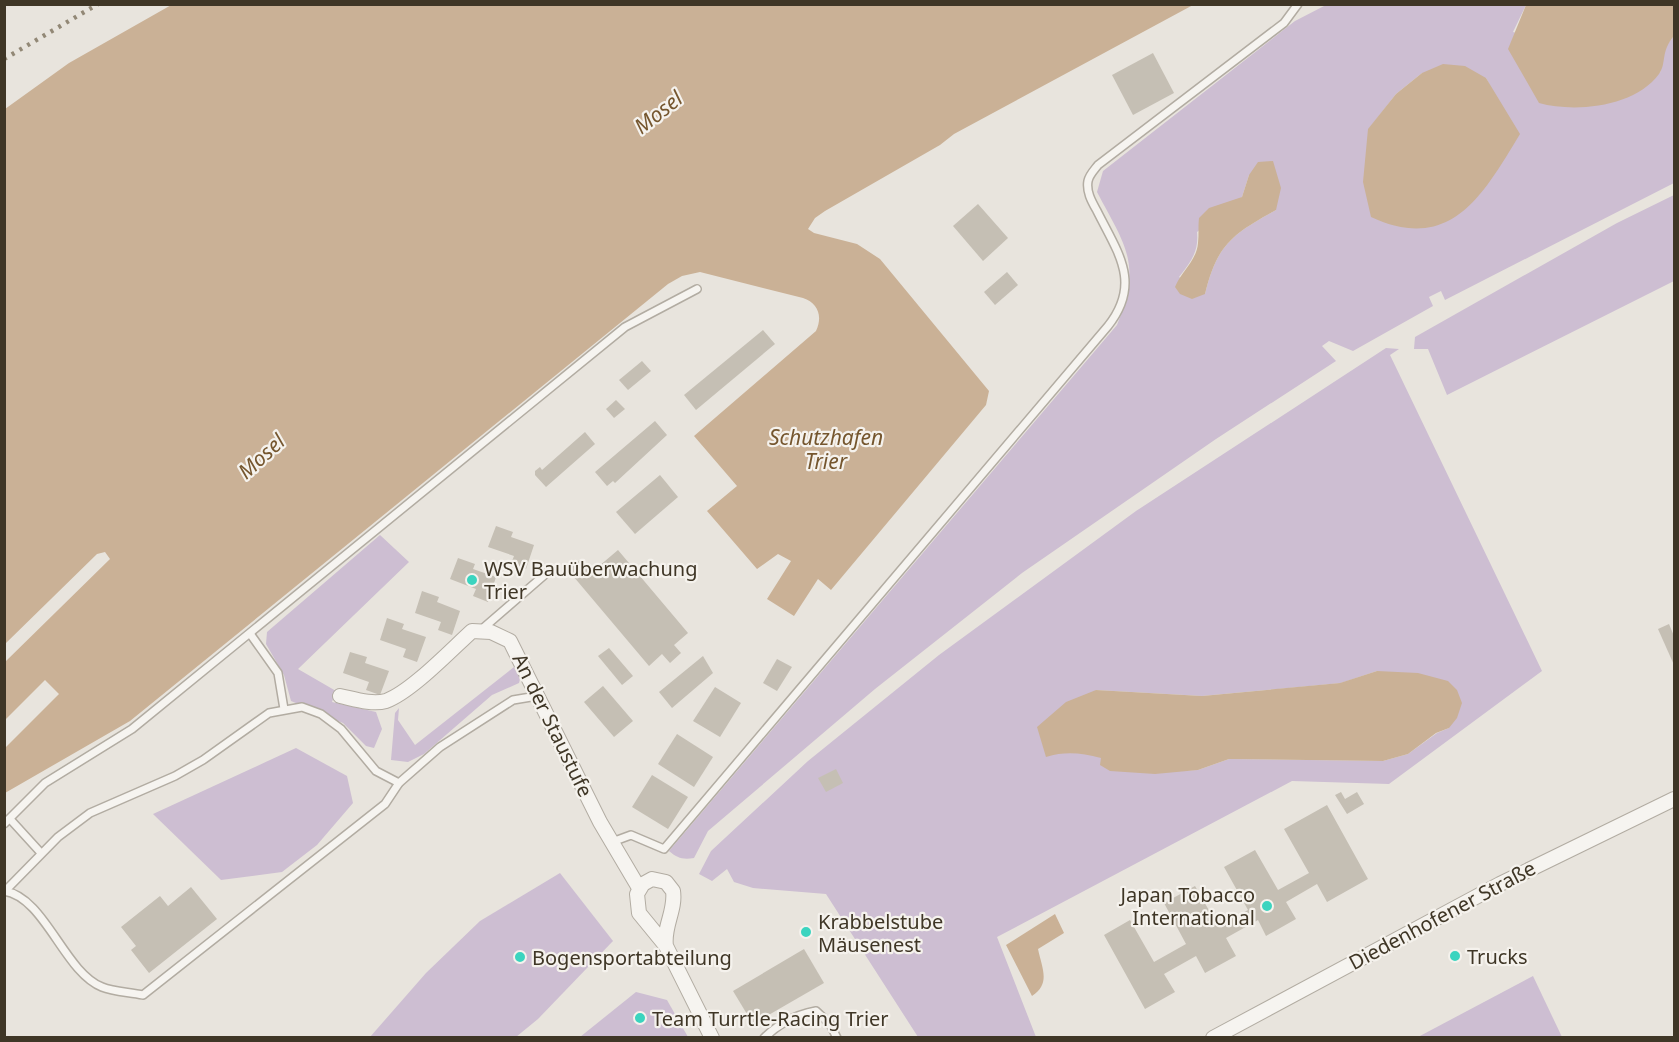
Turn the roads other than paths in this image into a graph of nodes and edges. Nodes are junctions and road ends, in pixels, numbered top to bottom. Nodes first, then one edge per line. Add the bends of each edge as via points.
1 (1298, 4) edge
2 (697, 289) dead end
3 (549, 571) dead end
4 (481, 630) junction
5 (251, 635) junction
6 (340, 696) dead end
7 (537, 696) junction
8 (284, 709) junction
9 (399, 783) junction
10 (1674, 799) edge
11 (7, 821) edge
12 (612, 842) junction
13 (41, 853) junction
14 (639, 888) junction
15 (5, 891) edge
16 (671, 913) junction
17 (644, 920) junction
18 (666, 946) junction
19 (712, 1038) edge
20 (764, 1038) edge
21 (837, 1038) edge
22 (1213, 1038) edge

1 - 12 lane via 1284,23 1098,165 1088,179 1089,195 1126,273 1125,295 1118,314 664,849 631,836
2 - 5 lane via 626,327
3 - 4 lane
4 - 6 street via 472,631 403,692 385,701
4 - 7 street, An der Staustufe via 512,642
5 - 8 lane via 278,673
5 - 11 lane via 132,729 45,783
7 - 9 lane via 513,700 468,727
7 - 12 street, An der Staustufe
8 - 9 lane via 302,706 321,714 340,729 376,771
8 - 13 lane via 269,713 175,776 90,813
9 - 15 lane via 385,804 143,995 101,987 79,969 33,908
10 - 22 street, Diedenhofener Straße via 1500,884
11 - 13 lane
12 - 14 street, An der Staustufe
13 - 15 lane
14 - 16 street via 652,879 666,882 674,896
14 - 17 street via 636,900
16 - 17 street via 654,921
16 - 18 street via 664,934
17 - 18 street
18 - 19 street
20 - 21 lane via 776,1026 816,1011 830,1024

